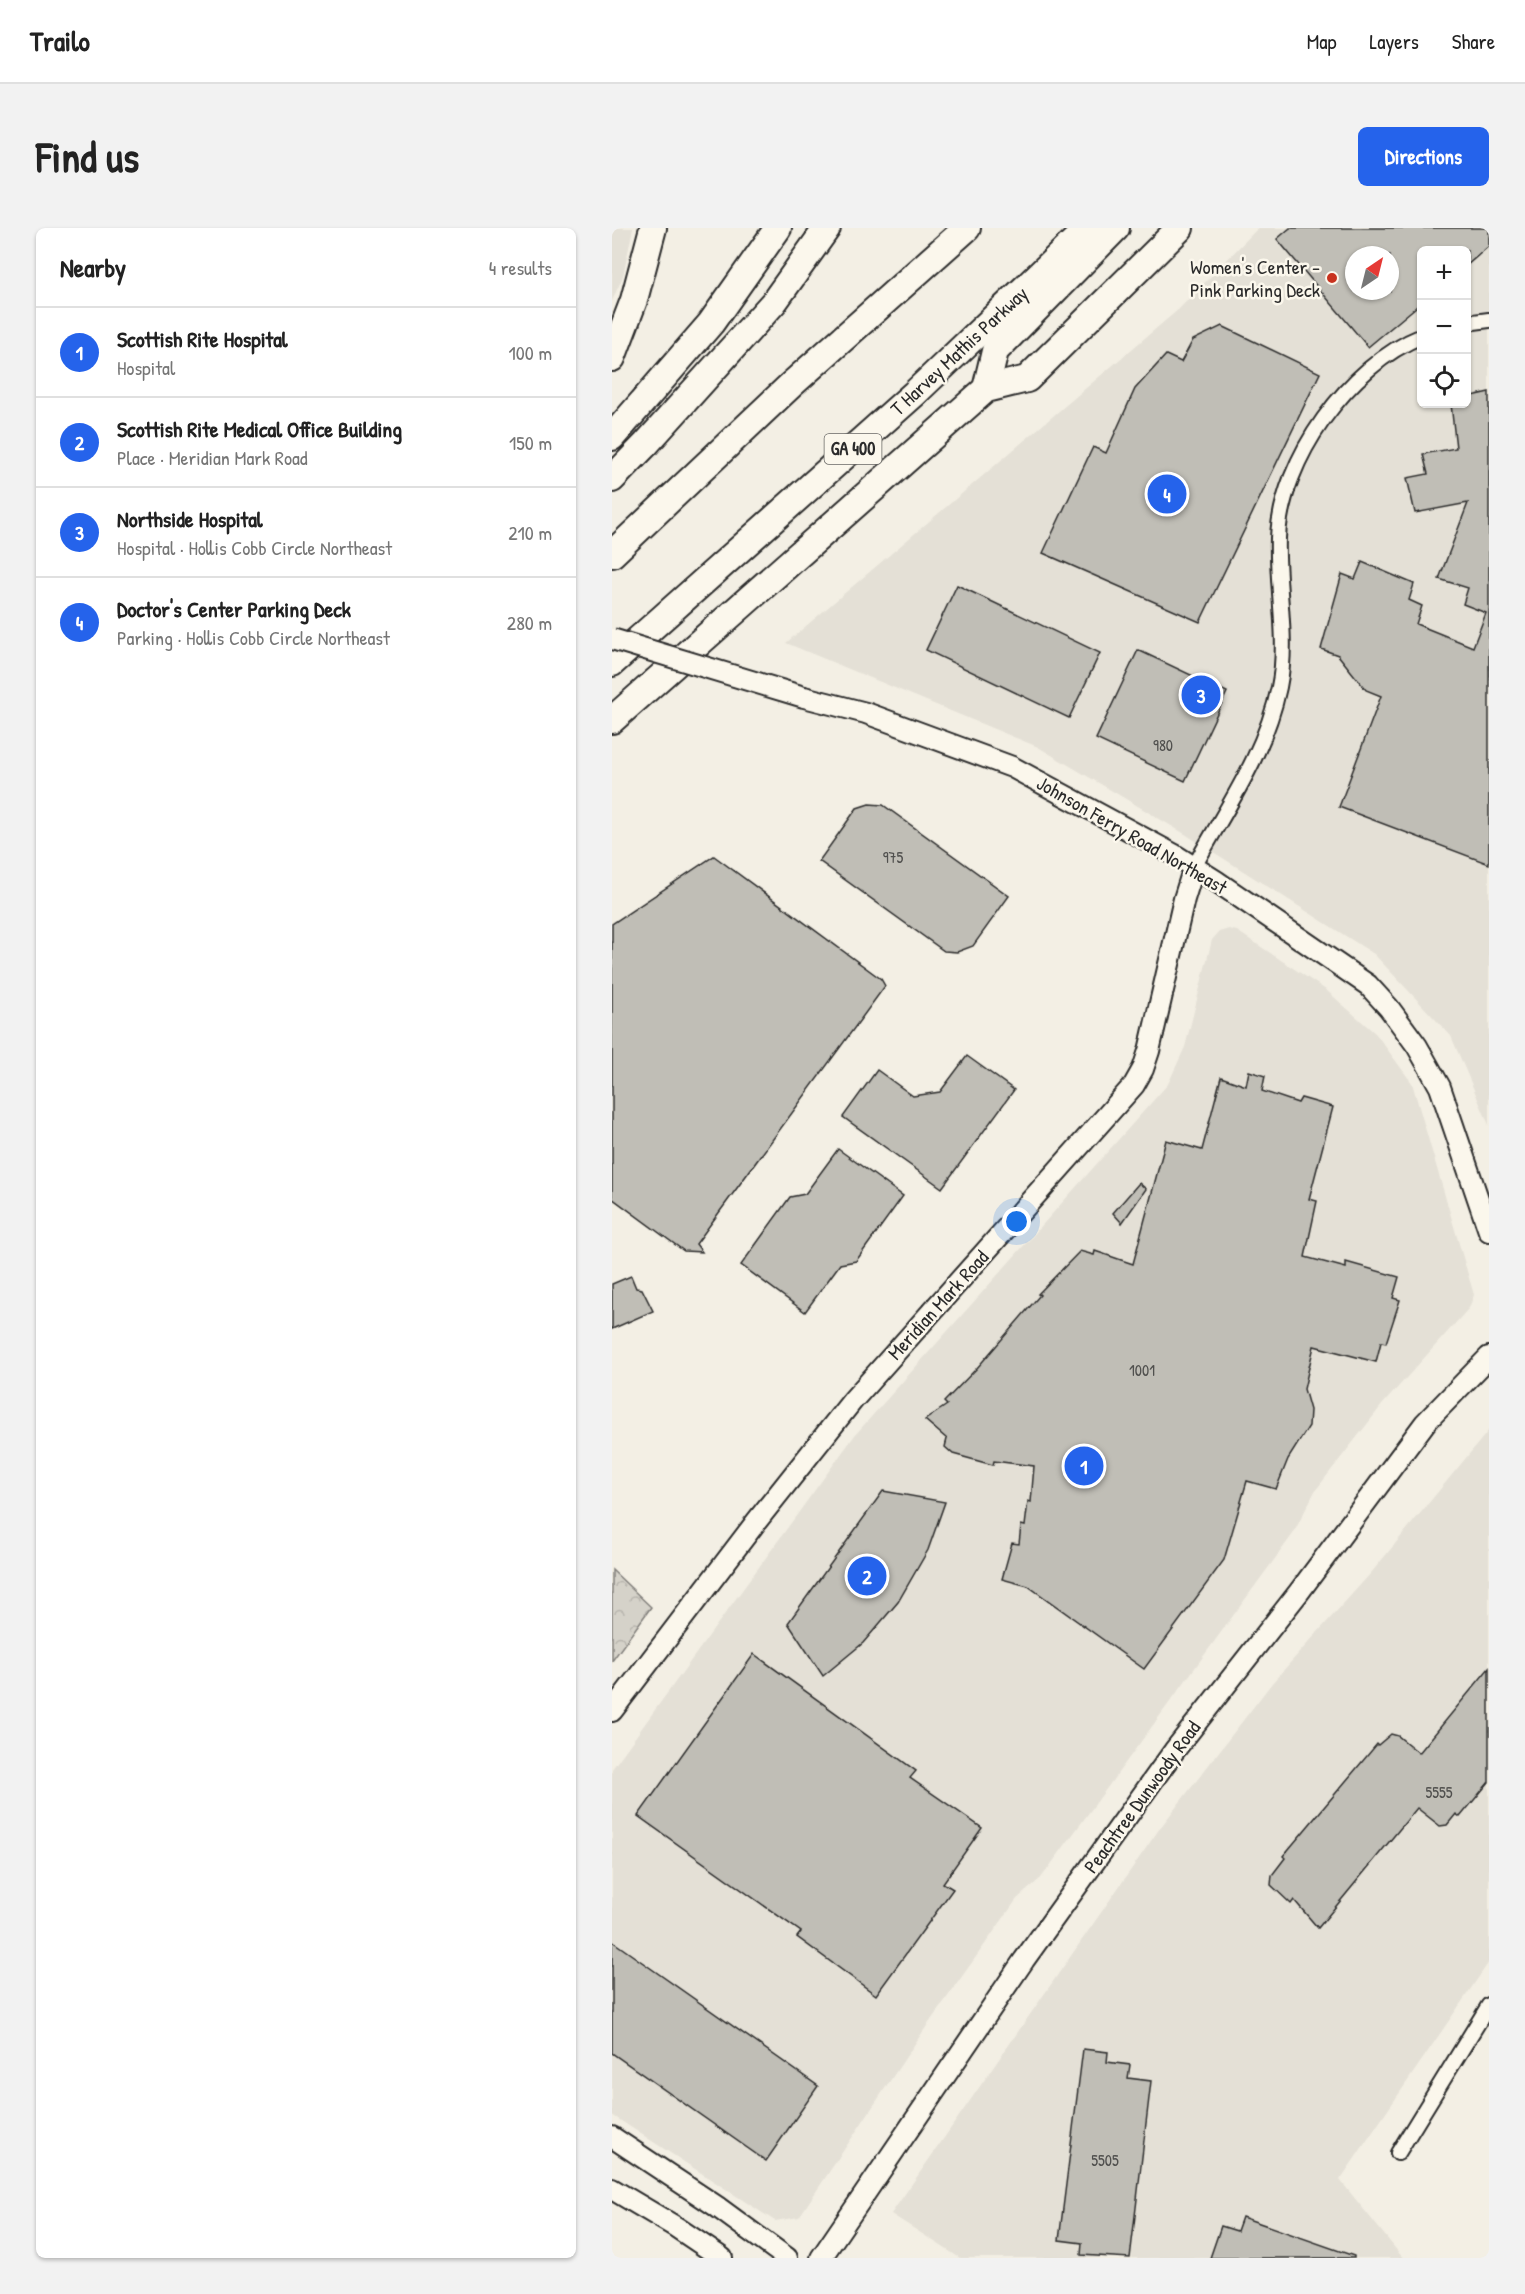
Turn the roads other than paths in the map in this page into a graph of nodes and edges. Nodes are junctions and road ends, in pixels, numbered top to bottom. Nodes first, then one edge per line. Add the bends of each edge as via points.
1 (653, 228) edge
2 (778, 228) edge
3 (827, 228) edge
4 (967, 228) edge
5 (1088, 228) edge
6 (1116, 228) edge
7 (1180, 228) edge
8 (1489, 320) edge
9 (1471, 322) edge
10 (1417, 339) edge
11 (612, 358) edge
12 (986, 389) junction
13 (612, 437) edge
14 (612, 479) edge
15 (612, 554) edge
16 (612, 639) edge
17 (612, 663) edge
18 (612, 720) edge
19 (1194, 867) junction
20 (1489, 1231) edge
21 (1489, 1357) edge
22 (612, 1711) edge
23 (1489, 2006) edge
24 (612, 2137) edge
25 (1398, 2153) dead end
26 (612, 2189) edge
27 (722, 2258) edge
28 (787, 2258) edge
29 (821, 2258) edge

1 - 11 highway via 634,300
2 - 13 highway via 711,323
3 - 14 highway via 774,302
4 - 15 highway via 792,384
5 - 17 highway, T Harvey Mathis Parkway / GA 400 via 914,394
6 - 12 highway via 995,351
7 - 12 highway via 1027,379
8 - 9 street
10 - 19 street via 1389,354 1353,383 1325,417 1298,461 1281,510 1278,535 1283,661 1279,689 1261,747
12 - 18 highway
16 - 19 main road, Johnson Ferry Road Northeast, bridge via 866,713 1012,767
19 - 20 main road, Johnson Ferry Road Northeast via 1368,985 1389,1008 1440,1087
19 - 22 main road, Meridian Mark Road via 1149,1051 1134,1085 853,1401
21 - 29 main road, Peachtree Dunwoody Road via 1425,1423 1174,1751 1024,1960
23 - 25 street
24 - 28 main road
26 - 27 main road

